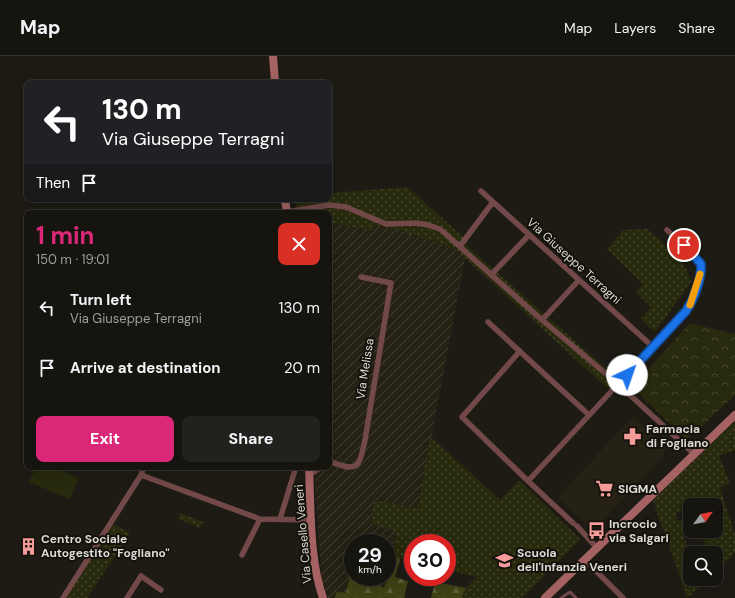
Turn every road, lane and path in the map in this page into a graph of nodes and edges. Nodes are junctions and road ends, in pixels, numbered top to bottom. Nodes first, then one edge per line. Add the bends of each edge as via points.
1 (273, 56) edge
2 (275, 80) edge
3 (481, 191) dead end
4 (493, 202) junction
5 (300, 210) edge
6 (667, 230) dead end
7 (529, 234) junction
8 (460, 246) junction
9 (492, 275) junction
10 (361, 277) dead end
11 (579, 280) junction
12 (542, 320) junction
13 (488, 322) dead end
14 (652, 347) junction
15 (520, 351) junction
16 (618, 384) junction
17 (589, 415) junction
18 (735, 415) edge
19 (694, 454) junction
20 (332, 462) edge
21 (336, 464) junction
22 (332, 465) edge
23 (143, 470) edge
24 (295, 470) dead end
25 (309, 471) edge
26 (142, 475) junction
27 (528, 481) junction
28 (260, 519) junction
29 (280, 520) junction
30 (312, 520) junction
31 (598, 548) junction
32 (242, 555) dead end
33 (585, 560) junction
34 (161, 590) dead end
35 (549, 597) edge
36 (63, 598) edge
37 (127, 598) edge
38 (323, 598) edge
39 (561, 598) edge
40 (576, 598) edge
41 (623, 598) edge

1 - 2 street
3 - 4 street, Via Giuseppe Terragni
4 - 7 street, Via Giuseppe Terragni
4 - 8 street
5 - 8 street via 321,205 346,207 386,224 428,225 440,229
6 - 14 street via 697,258 701,268 692,302
7 - 9 street
7 - 11 street, Via Giuseppe Terragni
8 - 9 street
9 - 12 street
10 - 21 street, Via Melissa via 391,283 361,462 354,467
11 - 12 street
11 - 14 street, Via Giuseppe Terragni
12 - 16 street
13 - 15 street
14 - 16 street
15 - 17 street
15 - 27 street via 462,417
16 - 17 street
16 - 19 street
17 - 27 street
18 - 19 street
19 - 31 street
20 - 21 street, Via Melissa
21 - 22 street, Via Melissa
23 - 26 street
24 - 29 street
25 - 30 street, Via Casello Veneri
26 - 28 street
26 - 36 street
27 - 31 street
28 - 29 street
28 - 32 street
29 - 30 street
30 - 38 street, Via Casello Veneri via 316,566
31 - 33 street
33 - 35 street
33 - 41 street
34 - 37 street via 141,576
39 - 40 lane via 570,592

